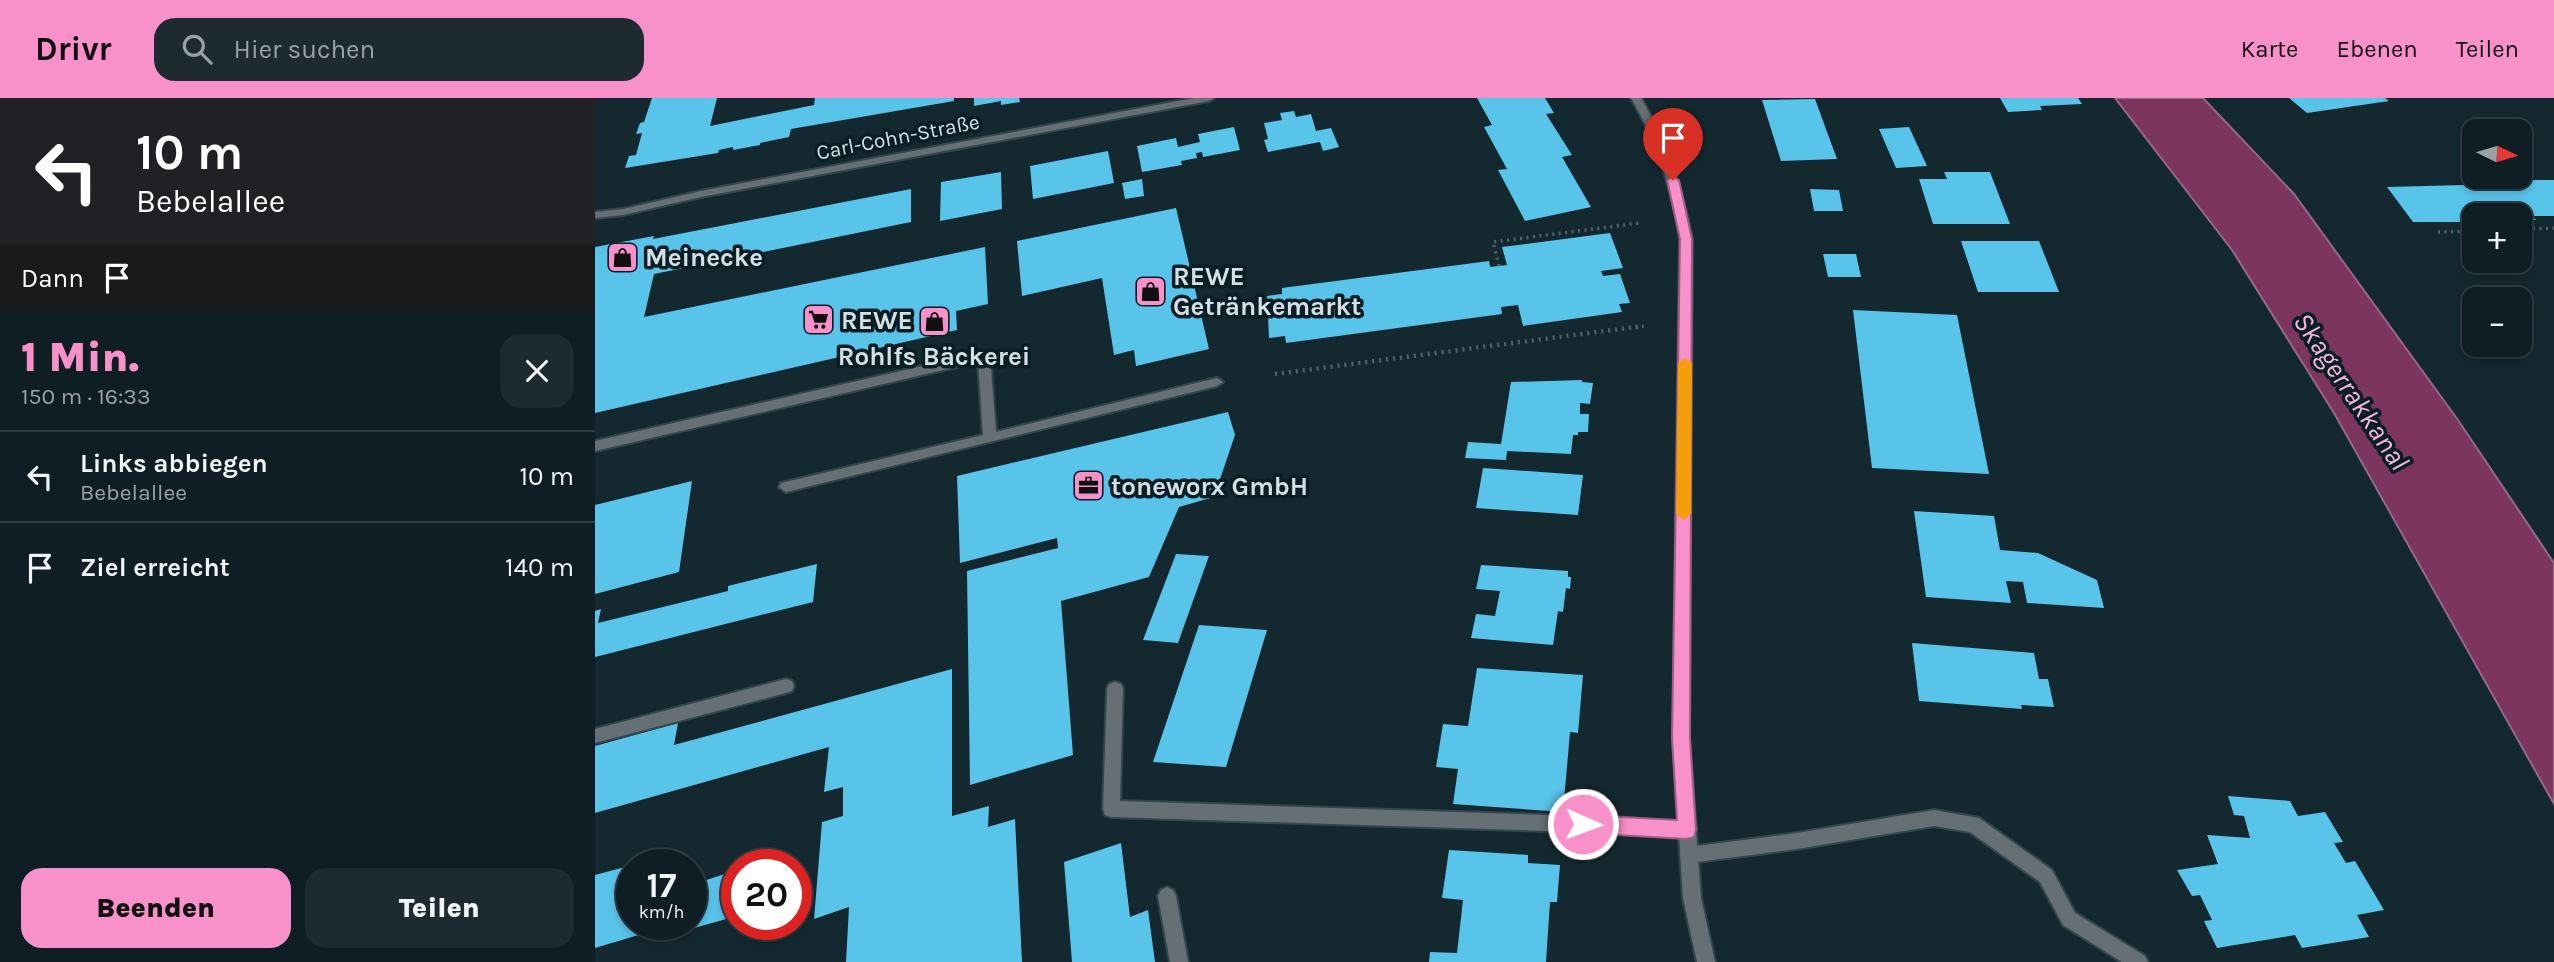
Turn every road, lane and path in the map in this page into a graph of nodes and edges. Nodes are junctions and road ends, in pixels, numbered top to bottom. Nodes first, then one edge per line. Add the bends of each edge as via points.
1 (1209, 98) edge
2 (1636, 98) edge
3 (595, 215) edge
4 (1640, 223) dead end
5 (2554, 228) edge
6 (2532, 229) edge
7 (2462, 231) edge
8 (2438, 232) dead end
9 (1499, 266) dead end
10 (1646, 326) dead end
11 (1275, 374) dead end
12 (1217, 382) dead end
13 (989, 438) junction
14 (595, 446) edge
15 (786, 487) dead end
16 (786, 686) dead end
17 (1115, 690) dead end
18 (595, 736) edge
19 (1687, 830) junction
20 (1689, 855) junction
21 (1167, 896) dead end
22 (1179, 962) edge
23 (1706, 962) edge
24 (2139, 962) edge

1 - 3 street, Carl-Cohn-Straße
2 - 19 street via 1673,180 1686,239 1681,738
4 - 9 path via 1493,242
5 - 6 path
7 - 8 path
10 - 11 path
12 - 13 street
13 - 14 street via 984,356
13 - 15 street
16 - 18 street
17 - 19 street via 1111,809
19 - 20 street
20 - 23 street via 1692,898
20 - 24 street via 1934,818 1973,824 2046,876 2069,919
21 - 22 street

